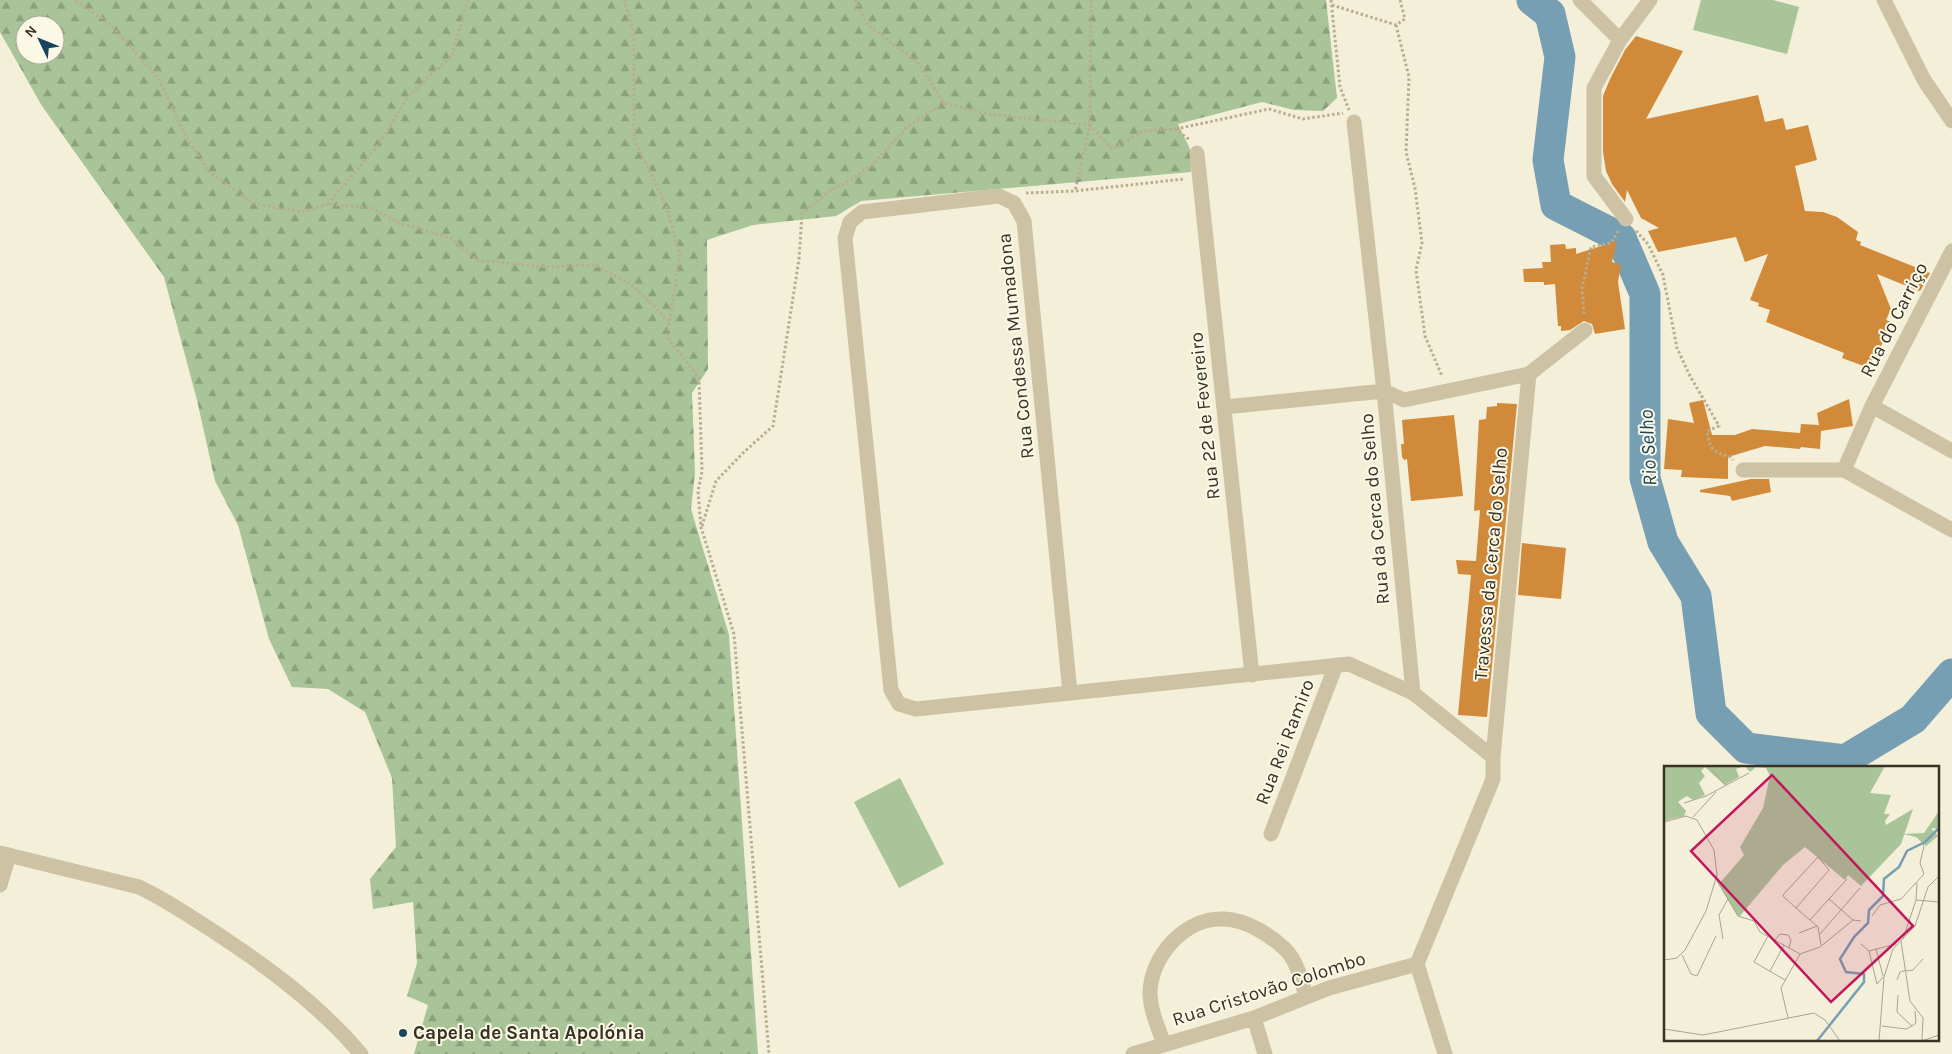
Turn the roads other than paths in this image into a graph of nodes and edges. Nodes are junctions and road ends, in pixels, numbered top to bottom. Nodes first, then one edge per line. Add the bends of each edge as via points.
1 (1580, 0) edge
2 (1650, 0) edge
3 (1884, 0) edge
4 (1620, 40) junction
5 (1352, 117) road end
6 (1952, 121) edge
7 (1197, 153) road end
8 (1626, 219) road end
9 (1952, 251) edge
10 (1585, 330) road end
11 (1529, 374) junction
12 (1384, 391) junction
13 (1872, 406) junction
14 (1225, 407) junction
15 (1952, 451) edge
16 (1738, 466) road end
17 (1844, 470) junction
18 (1952, 530) edge
19 (1336, 665) junction
20 (1252, 675) junction
21 (1070, 693) junction
22 (1413, 693) junction
23 (1493, 757) junction
24 (1271, 834) dead end
25 (4, 854) edge
26 (0, 885) edge
27 (1417, 964) junction
28 (1306, 997) junction
29 (1254, 1018) junction
30 (1164, 1044) junction
31 (361, 1054) edge
32 (1133, 1054) edge
33 (1265, 1054) edge
34 (1444, 1054) edge

1 - 4 street
2 - 4 street
3 - 6 street via 1924,80
4 - 8 street via 1594,88 1594,176
5 - 12 street, Rua da Cerca do Selho
7 - 14 street, Rua 22 de Fevereiro
9 - 13 street, Rua do Carriço
10 - 11 street
11 - 12 street via 1404,400
11 - 23 street, Travessa da Cerca do Selho
12 - 14 street
12 - 22 street, Rua da Cerca do Selho
13 - 15 street, Rua do Carriço
13 - 17 street, Rua do Carriço
14 - 20 street, Rua 22 de Fevereiro
16 - 17 street
17 - 18 street
19 - 20 street
19 - 22 street via 1349,664
19 - 24 street, Rua Rei Ramiro
20 - 21 street
21 - 21 street, Rua Condessa Mumadona via 1024,221 1014,203 999,196 862,212 850,222 845,238 891,690 899,704 916,709
22 - 23 street
23 - 27 street via 1493,779
25 - 26 street
25 - 31 street via 139,887 155,894 241,948 312,1005
27 - 28 street, Rua Cristovão Colombo
27 - 34 street
28 - 29 street, Rua Cristovão Colombo
28 - 30 street via 1294,961 1286,950 1264,933 1238,921 1205,922 1191,928 1166,948 1152,976 1152,1009
29 - 30 street, Rua Cristovão Colombo
29 - 33 street
30 - 32 street, Rua Cristovão Colombo

